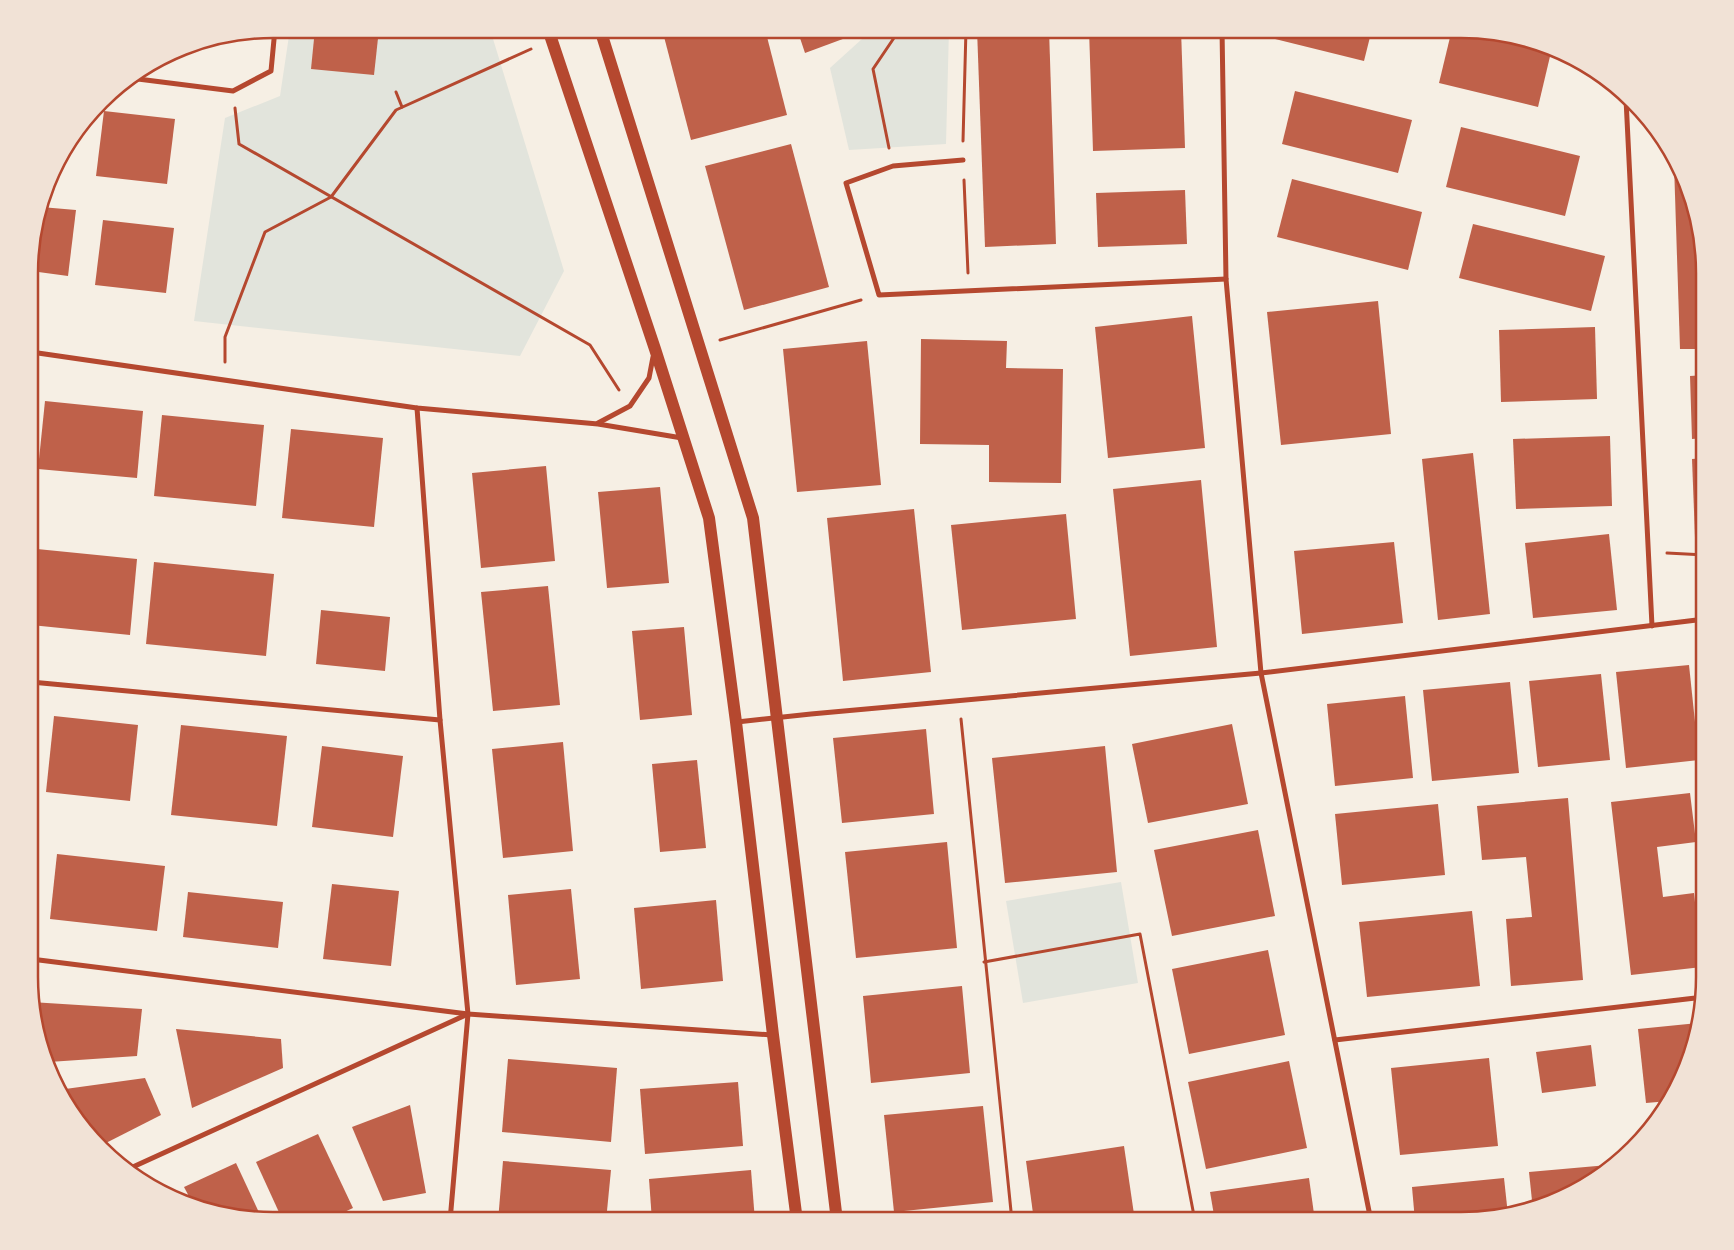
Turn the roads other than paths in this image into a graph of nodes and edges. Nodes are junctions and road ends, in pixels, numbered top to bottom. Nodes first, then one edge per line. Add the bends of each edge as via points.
1 (274, 38) edge
2 (551, 38) edge
3 (603, 38) edge
4 (1222, 38) edge
5 (139, 79) edge
6 (1626, 105) edge
7 (963, 160) dead end
8 (1226, 279) junction
9 (655, 349) junction
10 (38, 353) edge
11 (417, 408) junction
12 (598, 424) junction
13 (684, 438) junction
14 (1696, 620) edge
15 (1652, 626) junction
16 (1261, 673) junction
17 (38, 683) edge
18 (778, 717) junction
19 (440, 720) junction
20 (736, 722) junction
21 (38, 960) edge
22 (1695, 998) edge
23 (468, 1014) junction
24 (773, 1035) junction
25 (1335, 1040) junction
26 (133, 1167) edge
27 (451, 1212) edge
28 (796, 1212) edge
29 (837, 1212) edge
30 (1369, 1212) edge

1 - 5 street via 271,71 233,91
2 - 9 main road
3 - 18 main road via 753,518
4 - 8 street
6 - 15 street
7 - 8 street via 893,166 846,183 879,295
8 - 16 street
9 - 12 street via 649,378 630,406
9 - 13 main road
10 - 11 street
11 - 12 street
11 - 19 street
12 - 13 street
13 - 20 main road via 709,518
14 - 15 street
15 - 16 street
16 - 18 street
16 - 25 street
17 - 19 street
18 - 20 street
18 - 29 main road
19 - 23 street
20 - 24 main road
21 - 23 street
22 - 25 street
23 - 24 street
23 - 26 street
23 - 27 street
24 - 28 main road
25 - 30 street

